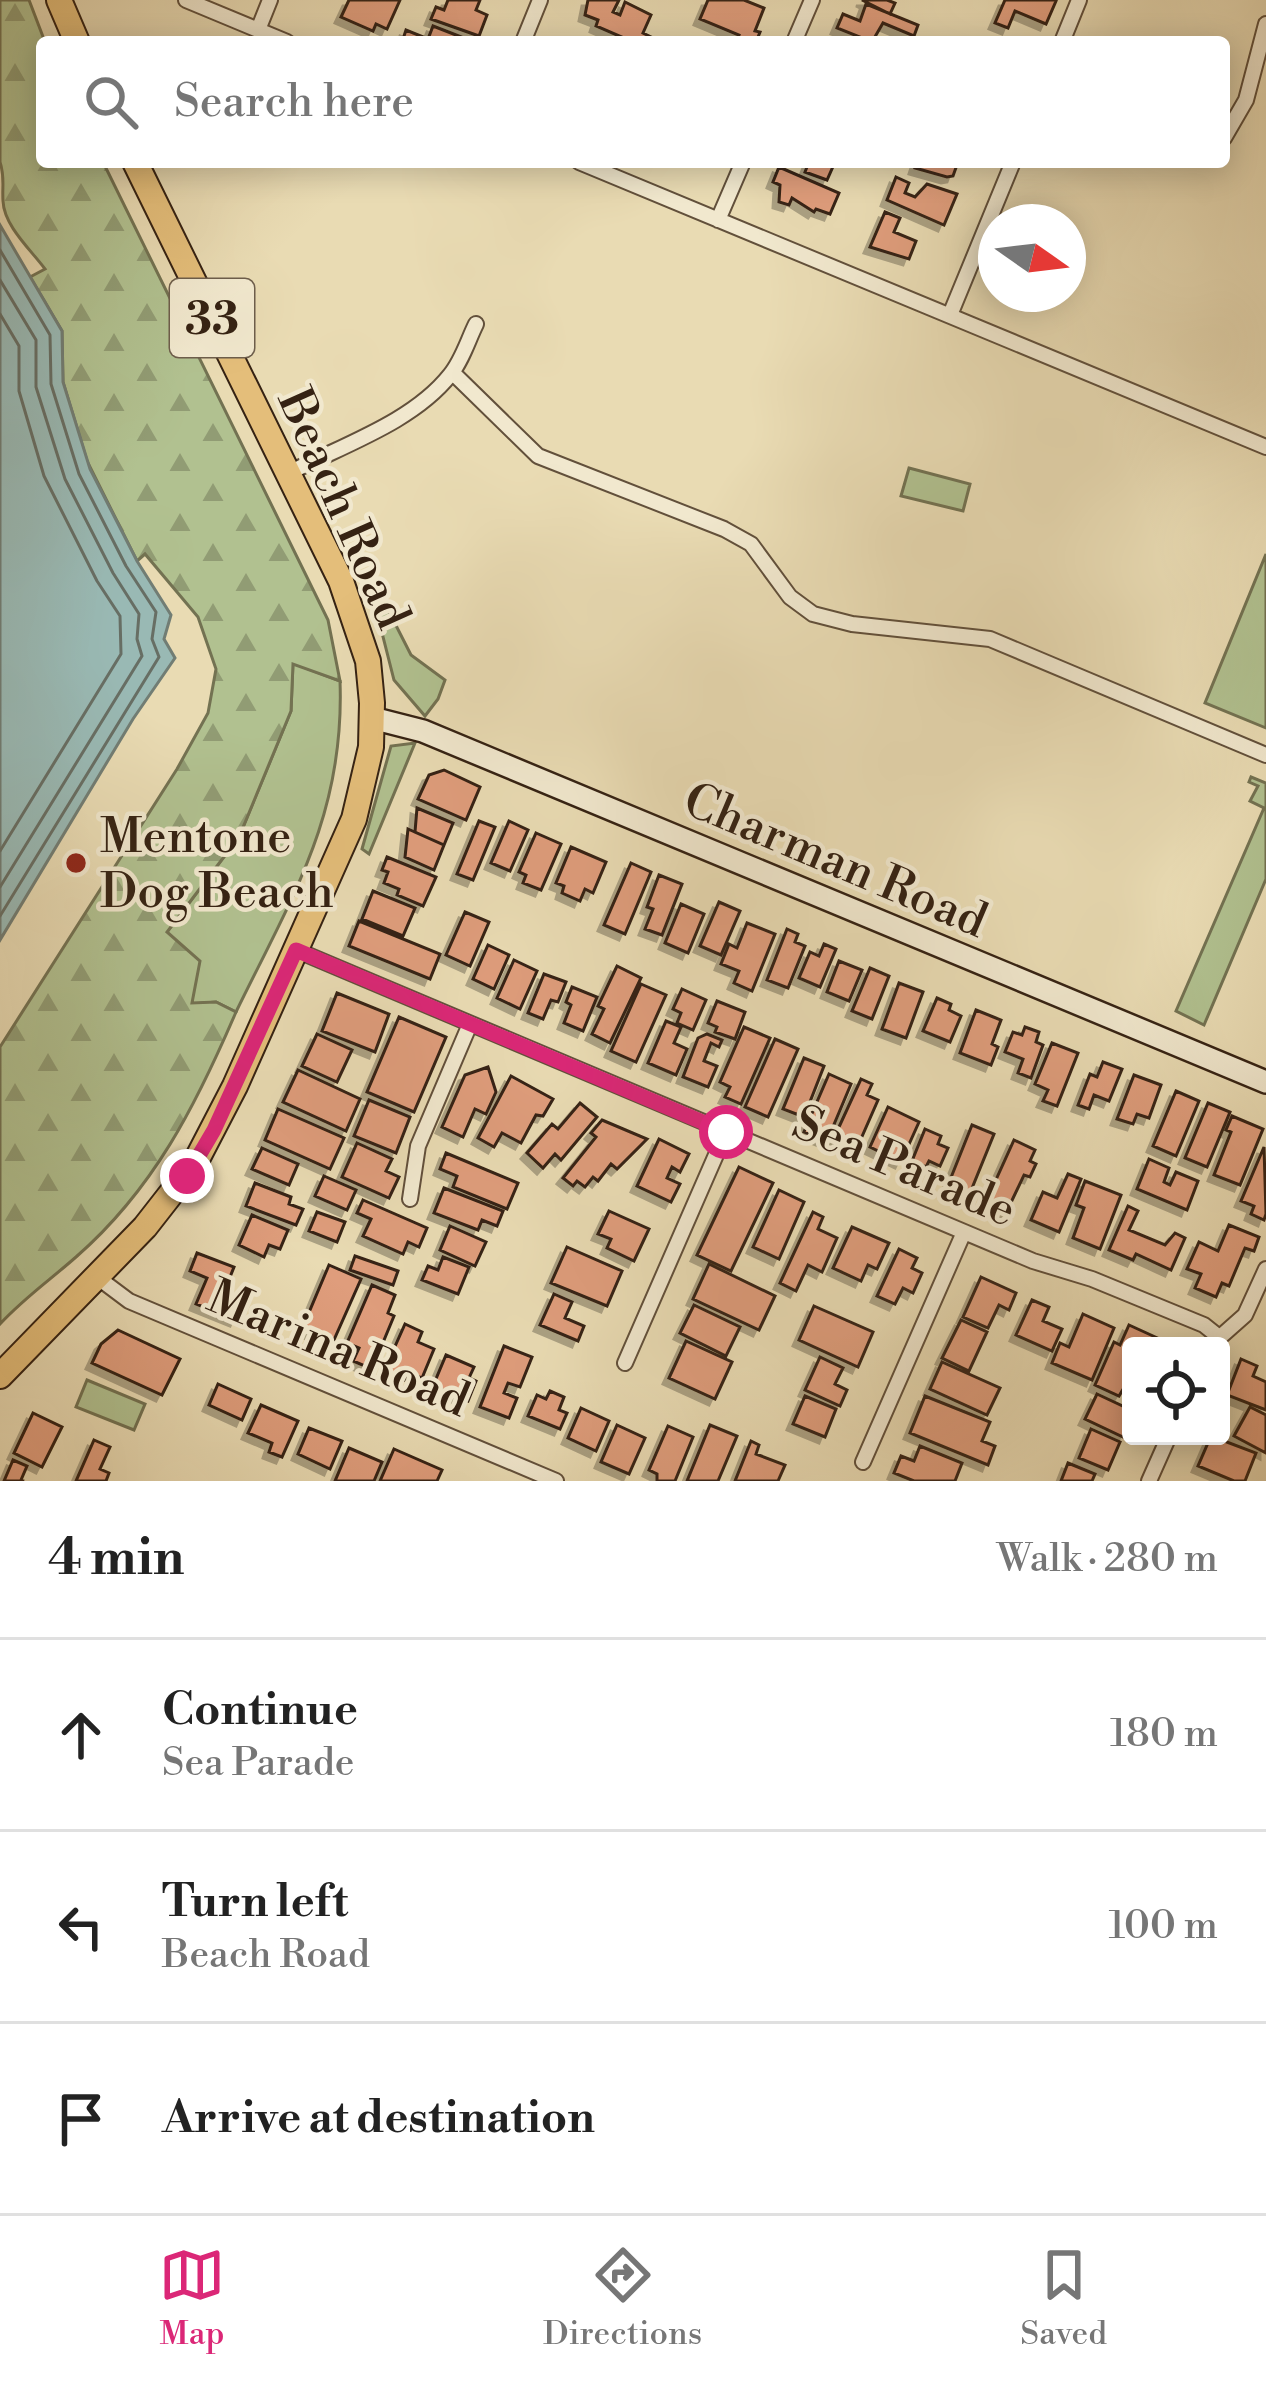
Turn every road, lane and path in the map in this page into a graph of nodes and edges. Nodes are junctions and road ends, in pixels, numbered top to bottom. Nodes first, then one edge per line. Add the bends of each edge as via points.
1 (59, 0) edge
2 (186, 0) edge
3 (270, 0) edge
4 (540, 0) edge
5 (812, 0) edge
6 (1079, 0) edge
7 (1266, 24) edge
8 (258, 30) junction
9 (74, 36) edge
10 (272, 36) edge
11 (525, 36) edge
12 (797, 36) edge
13 (1064, 36) edge
14 (1230, 128) edge
15 (138, 168) edge
16 (593, 168) edge
17 (740, 168) edge
18 (1011, 168) edge
19 (718, 220) junction
20 (950, 315) junction
21 (476, 323) dead end
22 (453, 373) junction
23 (1266, 447) edge
24 (287, 474) junction
25 (372, 718) junction
26 (1266, 755) edge
27 (296, 950) junction
28 (470, 1024) junction
29 (1266, 1082) edge
30 (726, 1132) junction
31 (410, 1199) dead end
32 (964, 1232) junction
33 (1266, 1269) edge
34 (97, 1277) junction
35 (1208, 1337) edge
36 (1220, 1337) edge
37 (626, 1363) dead end
38 (0, 1376) edge
39 (1165, 1445) edge
40 (863, 1462) dead end
41 (556, 1481) edge
42 (1149, 1481) edge

1 - 9 main road
2 - 8 street
3 - 8 street
4 - 11 street
5 - 12 street
6 - 13 street
7 - 14 street via 1246,100
8 - 10 street
15 - 24 main road, Beach Road / 33
16 - 19 street
17 - 19 street
18 - 20 street
19 - 20 street
20 - 23 street
21 - 22 street
22 - 24 street via 404,413
22 - 26 street via 538,456 751,544 813,614 990,639
24 - 25 main road, Beach Road / 33 via 360,630
25 - 27 main road, Beach Road / 33 via 354,819
25 - 29 main road, Charman Road via 423,730
27 - 28 street, Sea Parade
27 - 34 main road, Beach Road / 33 via 195,1163
28 - 30 street, Sea Parade
28 - 31 street via 418,1146
30 - 32 street, Sea Parade
30 - 37 street
32 - 35 street, Sea Parade via 1185,1317
32 - 40 street
33 - 36 street via 1245,1315
34 - 38 main road, Beach Road / 33
34 - 41 street, Marina Road via 129,1301
39 - 42 street

